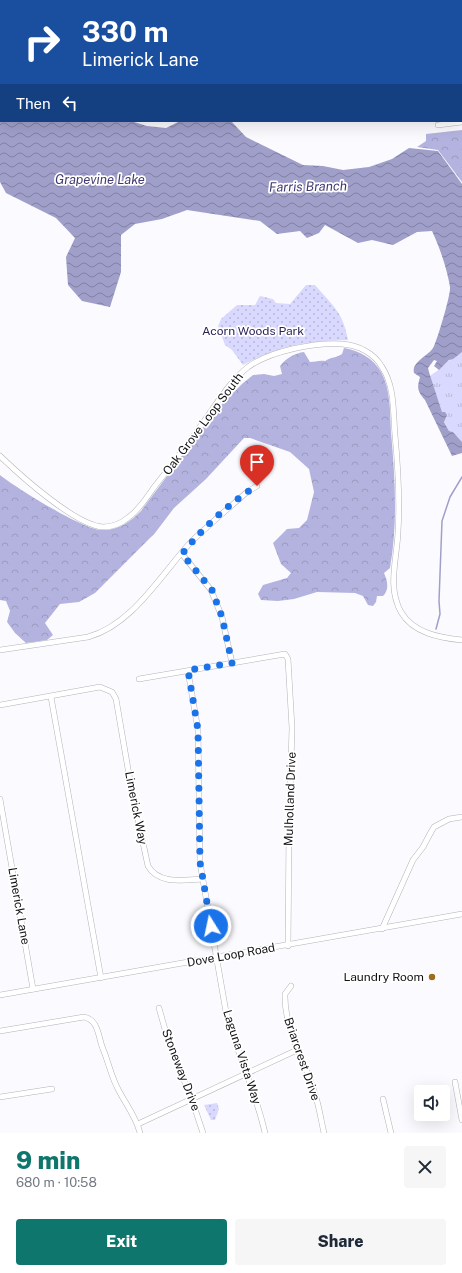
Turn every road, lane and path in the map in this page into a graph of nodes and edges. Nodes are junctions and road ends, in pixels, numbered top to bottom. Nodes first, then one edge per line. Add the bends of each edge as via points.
1 (462, 122) edge
2 (438, 125) dead end
3 (0, 456) edge
4 (257, 486) dead end
5 (182, 554) junction
6 (462, 640) edge
7 (0, 650) edge
8 (232, 663) junction
9 (188, 670) junction
10 (139, 679) dead end
11 (51, 697) junction
12 (0, 705) edge
13 (0, 799) edge
14 (462, 817) edge
15 (203, 879) junction
16 (462, 914) edge
17 (382, 929) junction
18 (288, 946) junction
19 (217, 958) junction
20 (102, 978) junction
21 (291, 986) dead end
22 (33, 989) junction
23 (0, 995) edge
24 (160, 1008) dead end
25 (0, 1031) edge
26 (297, 1050) junction
27 (246, 1075) junction
28 (455, 1082) dead end
29 (52, 1089) dead end
30 (0, 1097) edge
31 (192, 1100) junction
32 (383, 1100) dead end
33 (462, 1120) edge
34 (138, 1124) junction
35 (140, 1133) edge
36 (203, 1133) edge
37 (265, 1133) edge
38 (324, 1133) edge
39 (391, 1133) edge

1 - 2 street
3 - 6 street, Oak Grove Loop South via 33,486 91,524 104,527 117,525 134,513 190,442 228,388 250,366 285,351 308,346 340,344 361,348 376,358 382,366 392,395 399,497 394,575 397,603 406,619 420,630 440,637
4 - 5 street via 216,518
5 - 7 street via 130,612 113,627 101,633 58,642
5 - 8 street via 212,590 222,617
8 - 9 street
8 - 18 street, Mulholland Drive via 285,654 288,659 292,728
9 - 10 street
9 - 15 street, Laguna Vista Way via 198,730 199,846
11 - 12 street
11 - 15 street, Limerick Way via 100,687 112,692 116,699 148,866 154,874 168,880
11 - 20 street
13 - 22 street, Limerick Lane
14 - 17 street via 449,819 434,827 413,860
15 - 19 street, Laguna Vista Way
16 - 17 street, Dove Loop Road
17 - 18 street, Dove Loop Road
18 - 19 street, Dove Loop Road
19 - 20 street, Dove Loop Road
19 - 27 street, Laguna Vista Way via 226,1012
20 - 22 street, Dove Loop Road
21 - 26 street, Briarcrest Drive via 285,994 285,1001
22 - 23 street, Dove Loop Road
24 - 31 street, Stoneway Drive via 168,1040
25 - 34 street via 90,1018 95,1023 115,1084
26 - 27 street
26 - 38 street, Briarcrest Drive via 315,1094
27 - 31 street
27 - 37 street, Laguna Vista Way
28 - 33 street
29 - 30 street
31 - 34 street
31 - 36 street, Stoneway Drive
32 - 39 street
34 - 35 street

